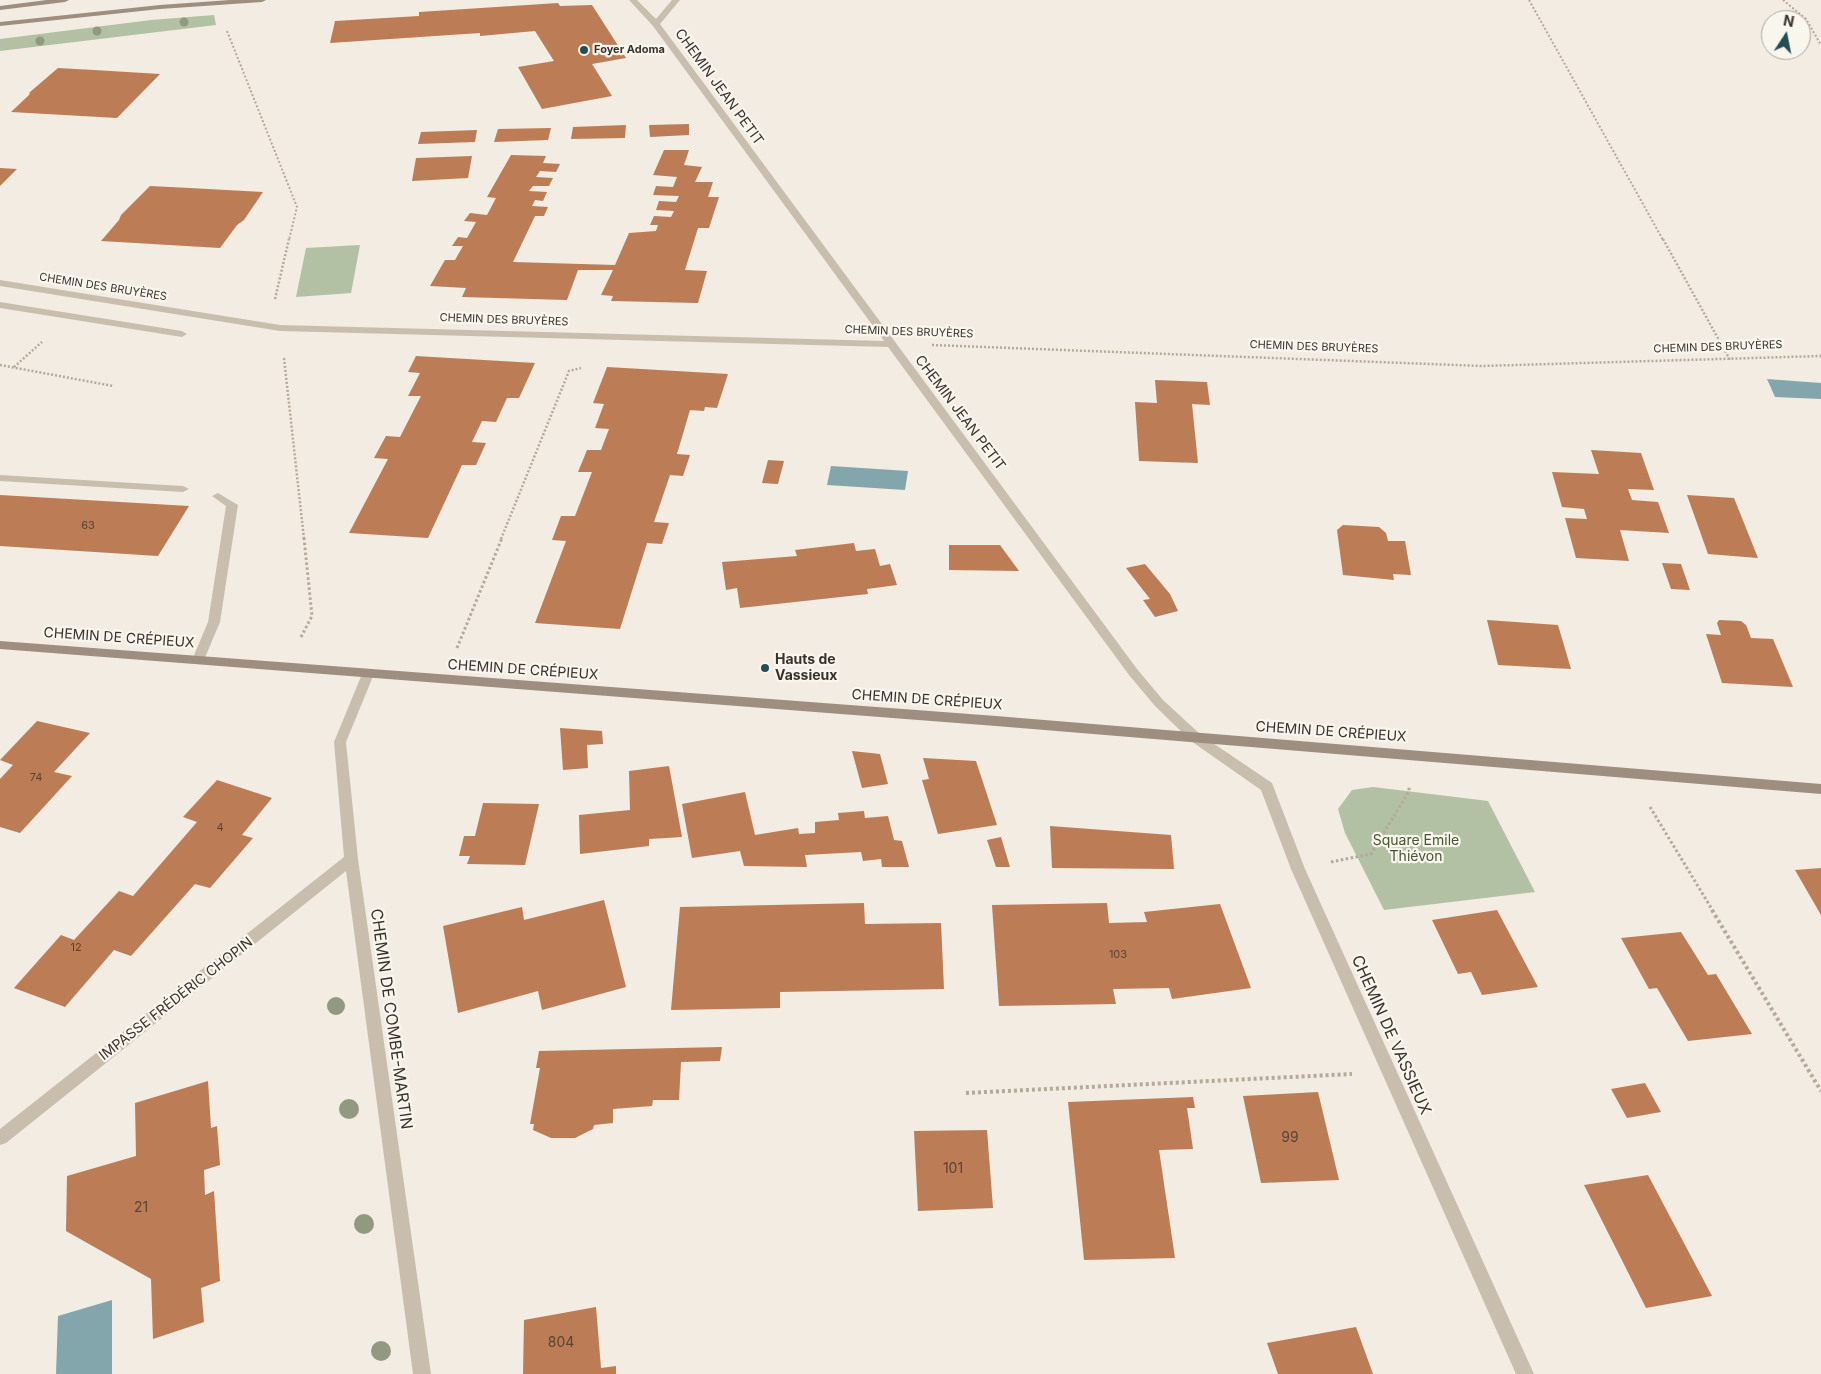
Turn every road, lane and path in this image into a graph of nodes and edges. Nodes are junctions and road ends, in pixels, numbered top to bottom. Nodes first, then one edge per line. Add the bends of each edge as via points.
1 (65, 0) edge
2 (262, 0) edge
3 (634, 0) edge
4 (676, 0) edge
5 (1529, 0) edge
6 (1783, 0) edge
7 (227, 2) junction
8 (0, 8) edge
9 (0, 24) edge
10 (656, 24) junction
11 (1821, 45) edge
12 (0, 283) edge
13 (0, 305) edge
14 (269, 326) junction
15 (280, 328) junction
16 (182, 334) dead end
17 (600, 336) junction
18 (891, 344) junction
19 (1821, 356) edge
20 (1730, 360) junction
21 (0, 365) edge
22 (113, 386) dead end
23 (0, 478) edge
24 (183, 489) dead end
25 (218, 496) dead end
26 (0, 645) edge
27 (198, 660) junction
28 (285, 667) junction
29 (368, 674) junction
30 (444, 680) junction
31 (1196, 738) junction
32 (1402, 754) junction
33 (1629, 772) junction
34 (1821, 789) edge
35 (352, 859) junction
36 (1298, 869) junction
37 (1388, 1072) junction
38 (1821, 1091) edge
39 (966, 1094) dead end
40 (0, 1138) edge
41 (422, 1374) edge
42 (1525, 1374) edge

1 - 8 street
2 - 7 street
3 - 10 street, CHEMIN JEAN PETIT
4 - 10 street, CHEMIN JEAN PETIT
5 - 20 path
6 - 11 path via 1806,18
7 - 9 street
7 - 14 path via 223,21 297,207
10 - 18 street, CHEMIN JEAN PETIT
12 - 14 street, CHEMIN DES BRUYÈRES
13 - 16 street
14 - 15 street, CHEMIN DES BRUYÈRES
15 - 17 street, CHEMIN DES BRUYÈRES
15 - 28 path via 312,616
17 - 18 street, CHEMIN DES BRUYÈRES
17 - 30 path via 590,365 568,371
18 - 20 path, CHEMIN DES BRUYÈRES via 1482,366
18 - 31 street, CHEMIN JEAN PETIT via 1133,672 1159,703
19 - 20 path, CHEMIN DES BRUYÈRES
21 - 22 path
23 - 24 street
25 - 27 street via 232,505 214,622
26 - 27 street, CHEMIN DE CRÉPIEUX
27 - 28 street, CHEMIN DE CRÉPIEUX
28 - 29 street, CHEMIN DE CRÉPIEUX
29 - 30 street, CHEMIN DE CRÉPIEUX
29 - 35 street, CHEMIN DE COMBE-MARTIN via 340,742
30 - 31 street, CHEMIN DE CRÉPIEUX
31 - 32 street, CHEMIN DE CRÉPIEUX
31 - 36 street, CHEMIN DE VASSIEUX via 1267,787
32 - 33 street, CHEMIN DE CRÉPIEUX
32 - 36 path via 1410,791 1371,854
33 - 34 street, CHEMIN DE CRÉPIEUX
33 - 38 path
35 - 40 street, IMPASSE FRÉDÉRIC CHOPIN
35 - 41 street, CHEMIN DE COMBE-MARTIN
36 - 37 street, CHEMIN DE VASSIEUX
37 - 39 path
37 - 42 street, CHEMIN DE VASSIEUX

